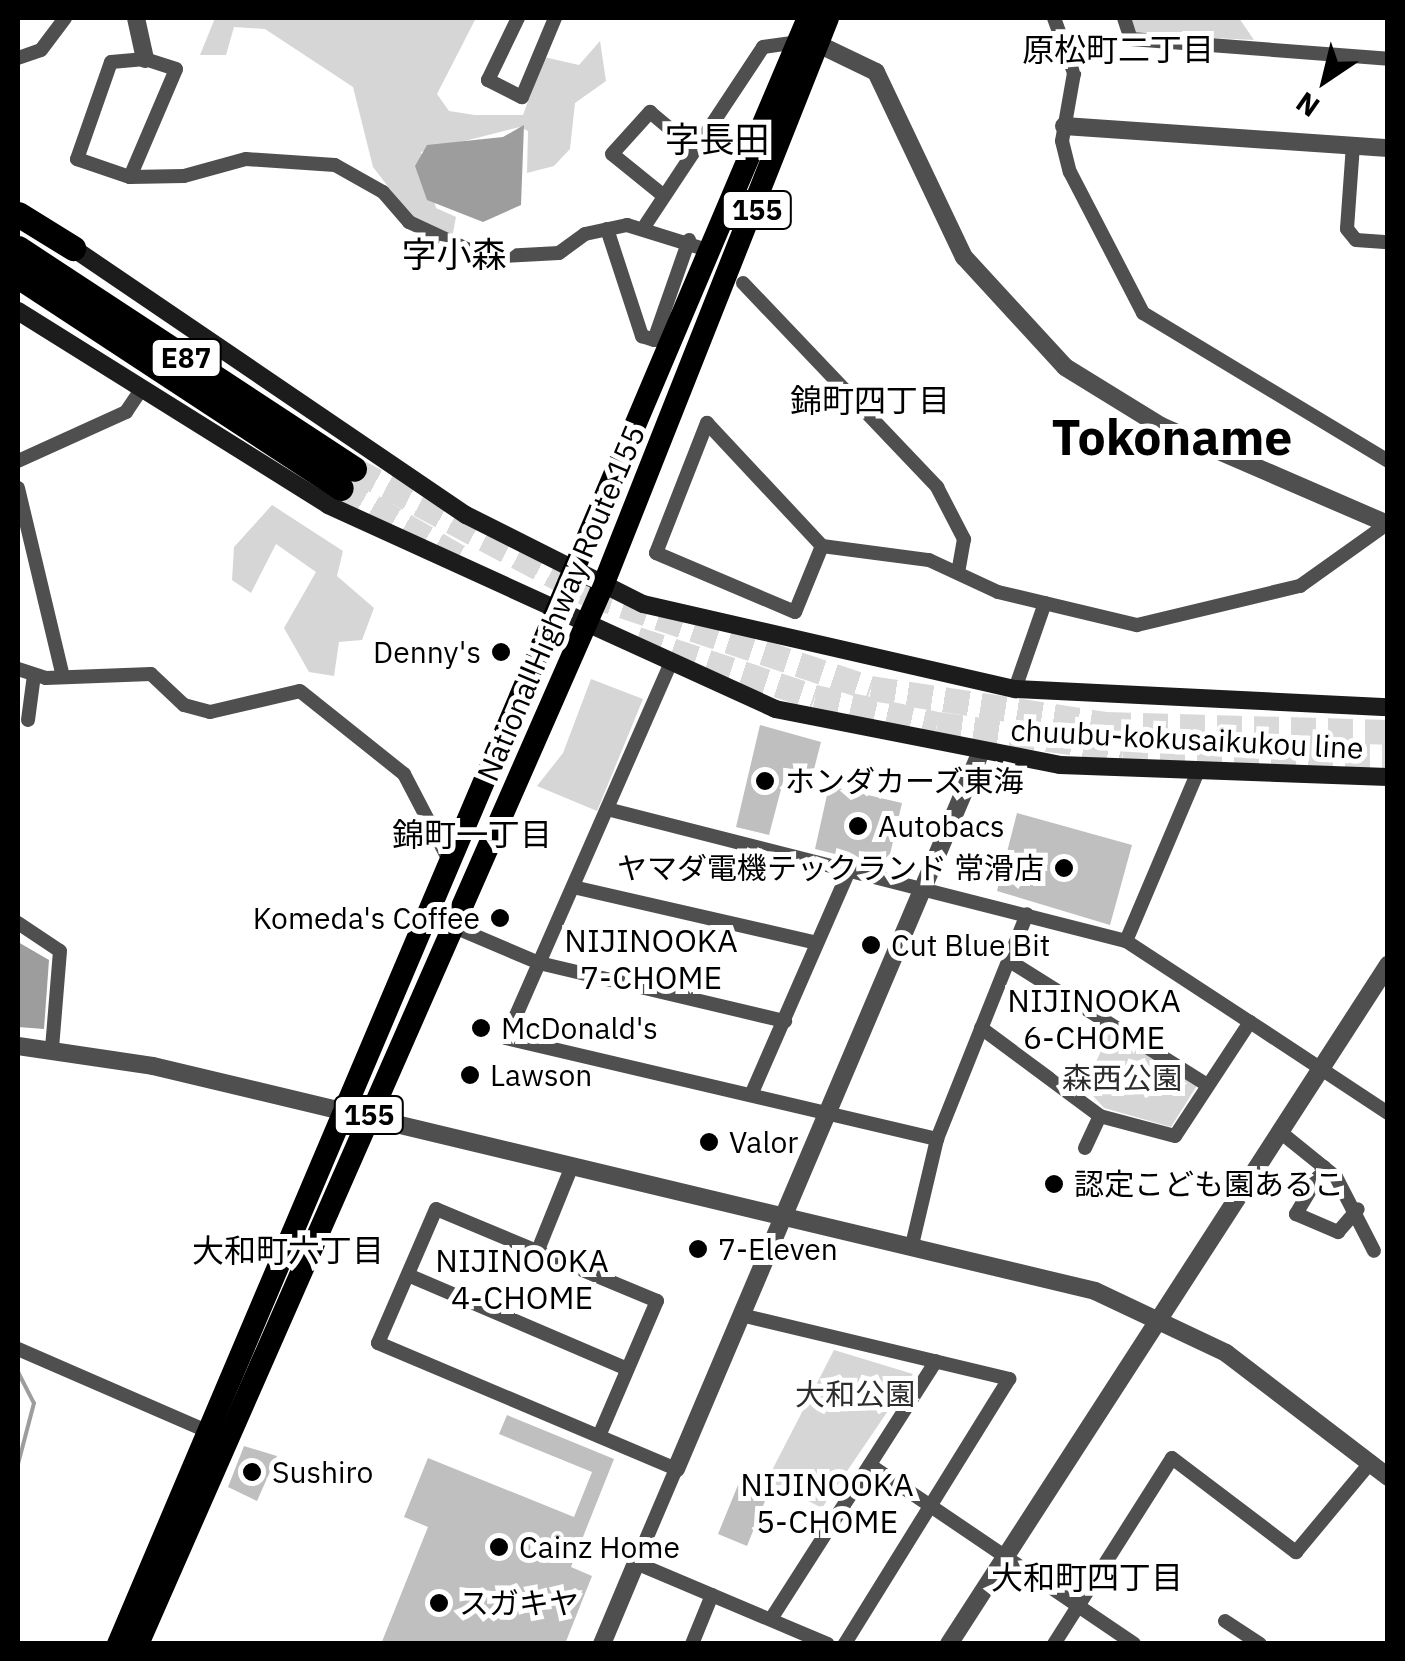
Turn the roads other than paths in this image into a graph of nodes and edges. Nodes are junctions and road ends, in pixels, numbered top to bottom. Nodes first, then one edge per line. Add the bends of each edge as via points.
1 (65, 18) edge
2 (136, 18) edge
3 (518, 18) edge
4 (555, 18) edge
5 (828, 18) edge
6 (1054, 18) edge
7 (1124, 18) edge
8 (810, 34) edge
9 (18, 58) edge
10 (145, 59) junction
11 (1388, 59) edge
12 (1064, 126) junction
13 (1353, 145) junction
14 (1388, 148) edge
15 (694, 149) junction
16 (130, 177) junction
17 (659, 192) junction
18 (18, 206) edge
19 (18, 214) edge
20 (646, 224) junction
21 (607, 229) junction
22 (1388, 242) edge
23 (18, 248) edge
24 (73, 248) junction
25 (18, 276) edge
26 (743, 284) dead end
27 (18, 311) edge
28 (180, 329) junction
29 (144, 385) junction
30 (18, 461) edge
31 (1388, 462) edge
32 (18, 488) edge
33 (1387, 524) edge
34 (822, 546) junction
35 (959, 568) junction
36 (576, 575) junction
37 (602, 588) junction
38 (1046, 603) junction
39 (558, 616) junction
40 (585, 628) junction
41 (669, 667) junction
42 (18, 669) edge
43 (34, 675) junction
44 (62, 677) junction
45 (1015, 689) junction
46 (1388, 708) edge
47 (28, 720) dead end
48 (980, 754) junction
49 (1198, 774) junction
50 (1388, 777) edge
51 (607, 808) junction
52 (451, 864) junction
53 (851, 866) junction
54 (926, 884) junction
55 (573, 888) junction
56 (1026, 914) junction
57 (18, 923) edge
58 (452, 926) junction
59 (1126, 941) junction
60 (817, 944) junction
61 (1008, 960) junction
62 (539, 963) junction
63 (1388, 964) edge
64 (786, 1020) junction
65 (1250, 1022) junction
66 (981, 1028) junction
67 (18, 1046) edge
68 (52, 1048) junction
69 (1319, 1068) junction
70 (1207, 1085) junction
71 (751, 1095) junction
72 (1388, 1113) edge
73 (828, 1114) junction
74 (1100, 1116) junction
75 (357, 1117) junction
76 (1279, 1131) junction
77 (937, 1138) junction
78 (1085, 1148) dead end
79 (572, 1166) junction
80 (1324, 1168) junction
81 (1358, 1208) junction
82 (784, 1215) junction
83 (912, 1245) junction
84 (538, 1250) junction
85 (1374, 1251) dead end
86 (408, 1275) junction
87 (741, 1315) junction
88 (1159, 1316) junction
89 (18, 1349) edge
90 (936, 1360) junction
91 (626, 1370) junction
92 (209, 1432) junction
93 (599, 1436) junction
94 (1371, 1462) junction
95 (870, 1465) junction
96 (676, 1469) junction
97 (1388, 1476) edge
98 (933, 1507) junction
99 (1007, 1554) junction
100 (636, 1563) junction
101 (712, 1595) junction
102 (1082, 1602) junction
103 (771, 1620) junction
104 (1224, 1620) dead end
105 (118, 1644) edge
106 (138, 1644) edge
107 (602, 1644) edge
108 (692, 1644) edge
109 (828, 1644) edge
110 (845, 1644) edge
111 (950, 1644) edge
112 (1054, 1644) edge
113 (1134, 1644) edge
114 (1260, 1644) edge

1 - 9 street via 41,50
2 - 10 street
3 - 4 street via 488,80 522,98
5 - 8 highway, National Highway Route 155 / 155
6 - 12 street via 1074,72
7 - 11 street via 1130,39
8 - 15 street via 764,47
8 - 33 street via 876,72 964,257 1064,367 1161,426
8 - 36 highway, National Highway Route 155 / 155
8 - 37 highway, National Highway Route 155 / 155
10 - 16 street via 176,69
10 - 16 street via 111,62 74,148 77,159
12 - 13 street
12 - 31 street via 1070,172 1153,324
13 - 14 street
13 - 22 street via 1347,229 1356,240
15 - 17 street
15 - 17 street via 650,112 612,154
16 - 21 street via 184,176 246,159 335,165 383,192 409,222 484,257 560,254
17 - 20 street
18 - 24 main road, chuubu-kokusaikukou line
19 - 24 highway
20 - 21 street
20 - 21 street via 695,244 654,340 642,336
23 - 25 highway, E87 via 347,478
24 - 28 main road, chuubu-kokusaikukou line
26 - 35 street via 938,487 964,539
27 - 29 main road, chuubu-kokusaikukou line
28 - 29 main road
28 - 36 main road, chuubu-kokusaikukou line via 466,515
29 - 30 street via 126,412
29 - 39 main road, chuubu-kokusaikukou line via 328,505
32 - 44 street
33 - 38 street via 1300,586 1264,599 1137,626
34 - 34 street via 733,450 707,424 656,553 795,612
34 - 35 street
35 - 38 street via 998,592
36 - 37 main road, chuubu-kokusaikukou line
36 - 39 highway, National Highway Route 155 / 155
37 - 40 highway, National Highway Route 155 / 155
37 - 45 main road, chuubu-kokusaikukou line via 769,640
38 - 45 street
39 - 40 main road, chuubu-kokusaikukou line
39 - 52 highway, National Highway Route 155 / 155
40 - 41 main road, chuubu-kokusaikukou line
40 - 58 highway, National Highway Route 155 / 155
41 - 48 main road, chuubu-kokusaikukou line via 775,708
41 - 51 street
42 - 43 street
43 - 44 street
43 - 47 street
44 - 52 street via 151,674 184,706 210,712 300,691 404,774
45 - 46 main road, chuubu-kokusaikukou line
48 - 49 main road, chuubu-kokusaikukou line
48 - 54 street
49 - 50 main road, chuubu-kokusaikukou line
49 - 59 street
51 - 53 street
51 - 55 street
52 - 75 highway, National Highway Route 155 / 155
53 - 54 street
53 - 60 street
54 - 56 street
54 - 73 street
55 - 60 street
55 - 62 street
56 - 59 street
56 - 61 street
57 - 68 street via 60,951
58 - 62 street
58 - 75 highway, National Highway Route 155 / 155
59 - 65 street
60 - 64 street
61 - 66 street
61 - 70 street
62 - 64 street
62 - 71 street via 506,1038
63 - 69 street
64 - 71 street
65 - 69 street
65 - 70 street
66 - 74 street
66 - 77 street
67 - 68 street
68 - 75 street
69 - 72 street
69 - 76 street
70 - 74 street via 1175,1136
71 - 73 street
73 - 77 street
73 - 82 street
74 - 78 street
75 - 79 street
75 - 92 highway, National Highway Route 155 / 155
75 - 106 highway, National Highway Route 155 / 155
76 - 80 street
76 - 88 street
77 - 83 street
79 - 82 street
79 - 84 street
80 - 81 street
80 - 81 street via 1296,1214 1338,1232
81 - 85 street
82 - 83 street
82 - 87 street
83 - 88 street
84 - 86 street via 436,1208
84 - 91 street via 657,1300
86 - 91 street
86 - 93 street via 378,1343
87 - 90 street
87 - 96 street
88 - 94 street via 1262,1376
88 - 99 street
89 - 92 street
90 - 95 street
90 - 98 street via 1010,1379 1010,1389
91 - 93 street
92 - 105 highway, National Highway Route 155 / 155
93 - 96 street
94 - 97 street
94 - 102 street via 1296,1552 1172,1458
95 - 98 street
95 - 103 street
96 - 100 street
98 - 99 street
98 - 110 street
99 - 102 street
99 - 111 street
100 - 101 street
100 - 107 street
101 - 103 street
101 - 108 street
102 - 112 street
102 - 113 street
103 - 109 street
104 - 114 street

